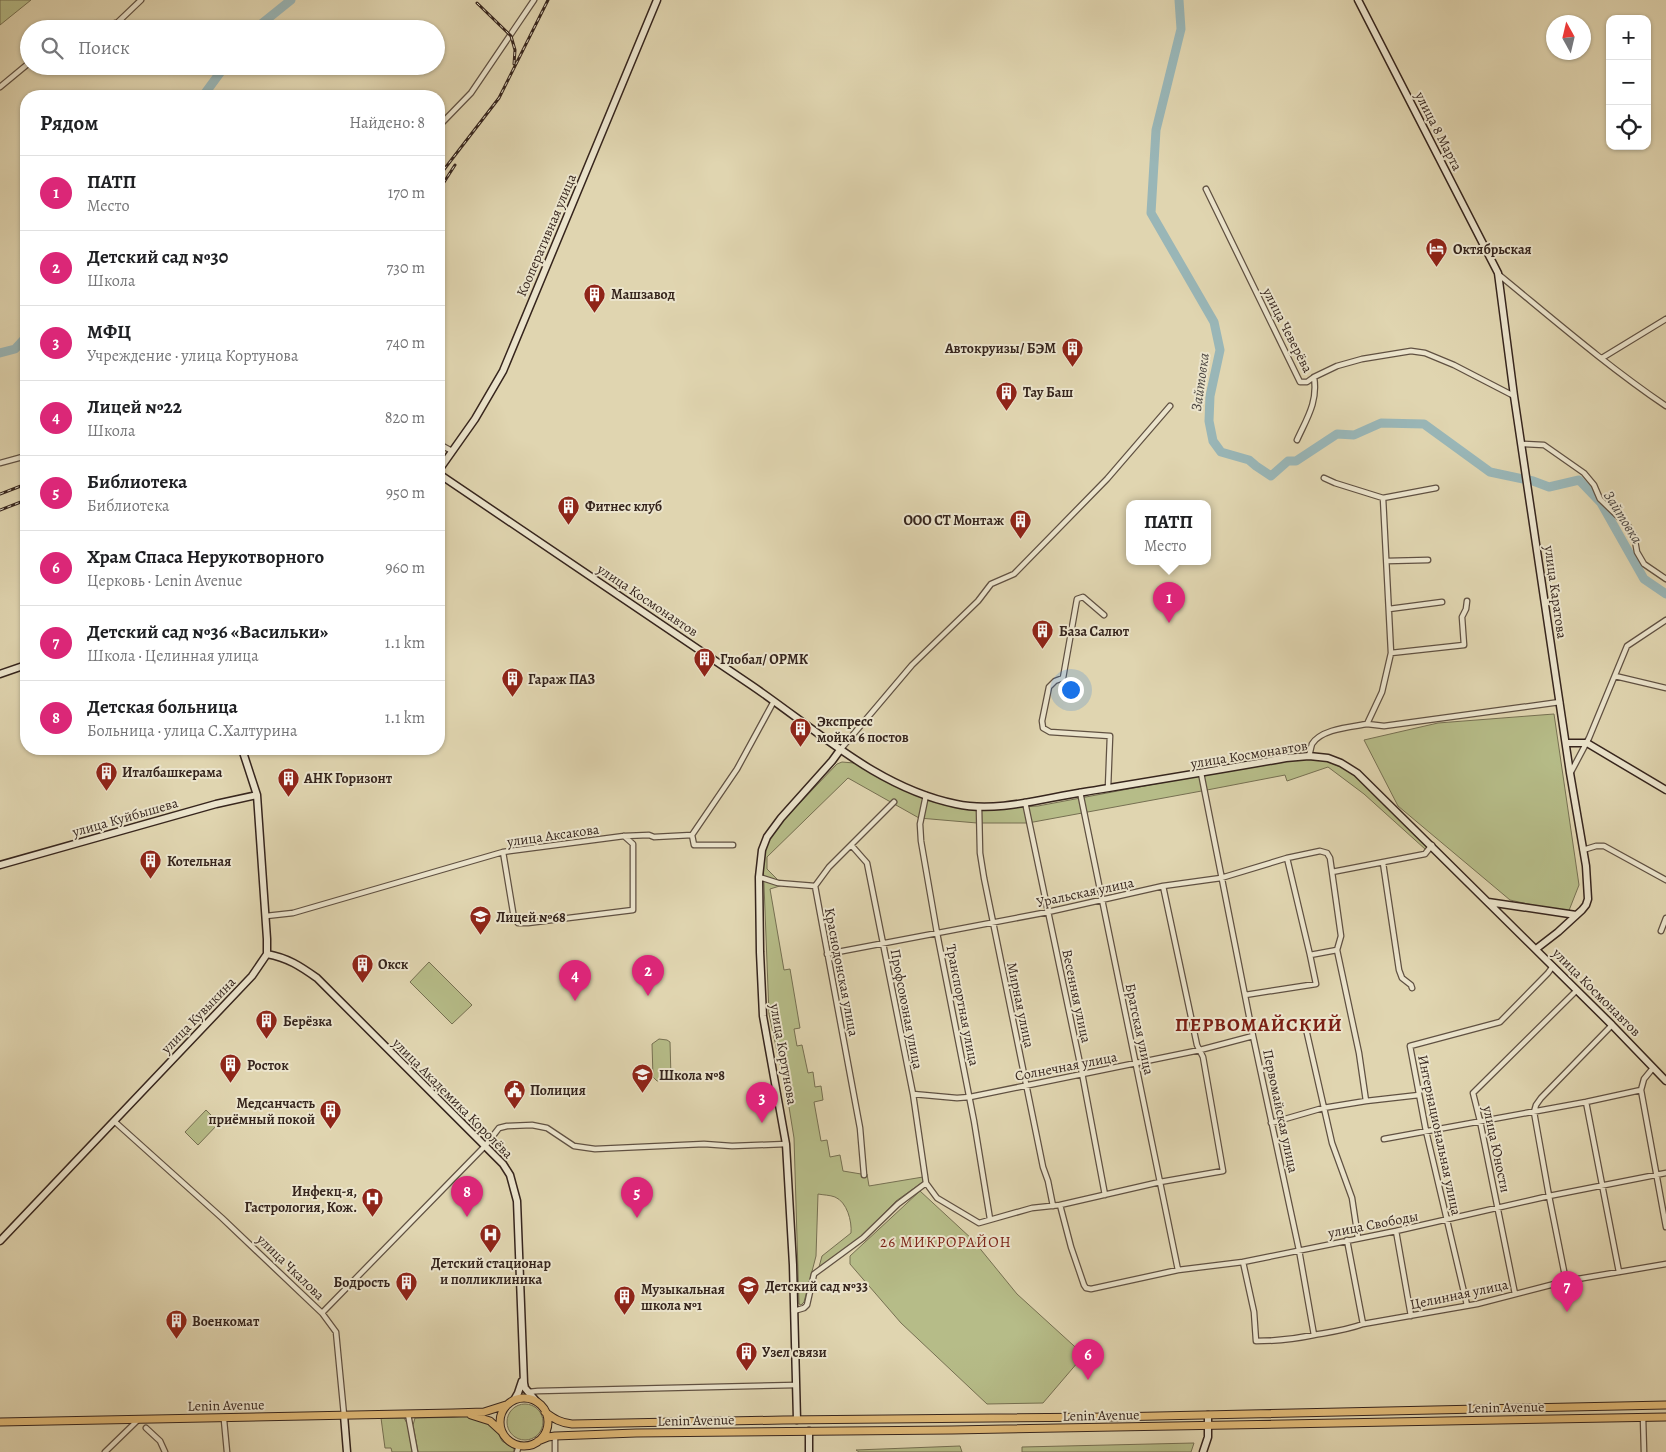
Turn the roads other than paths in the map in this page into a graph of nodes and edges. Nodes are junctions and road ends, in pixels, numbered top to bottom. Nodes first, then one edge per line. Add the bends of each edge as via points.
1 (140, 0) edge
2 (534, 0) edge
3 (657, 0) edge
4 (1358, 0) edge
5 (120, 20) edge
6 (20, 70) edge
7 (0, 87) edge
8 (445, 120) edge
9 (1206, 190) dead end
10 (1498, 274) junction
11 (1666, 319) edge
12 (1602, 358) junction
13 (1314, 377) junction
14 (1514, 396) junction
15 (1170, 406) dead end
16 (1666, 406) edge
17 (1297, 440) dead end
18 (1522, 444) junction
19 (445, 447) edge
20 (452, 451) junction
21 (20, 458) edge
22 (445, 462) edge
23 (0, 463) edge
24 (445, 476) edge
25 (1324, 478) dead end
26 (1436, 488) dead end
27 (1383, 498) junction
28 (1428, 560) dead end
29 (1387, 561) junction
30 (1666, 579) edge
31 (1442, 602) dead end
32 (1467, 602) dead end
33 (1389, 609) junction
34 (1104, 614) dead end
35 (1666, 620) edge
36 (1391, 653) junction
37 (20, 667) edge
38 (0, 674) edge
39 (1615, 676) junction
40 (1666, 688) edge
41 (774, 701) junction
42 (1560, 702) junction
43 (1367, 724) junction
44 (1587, 742) junction
45 (1566, 743) junction
46 (840, 750) junction
47 (244, 755) edge
48 (1309, 756) junction
49 (1201, 773) junction
50 (1570, 773) junction
51 (1108, 788) junction
52 (1666, 790) edge
53 (1080, 792) junction
54 (257, 795) junction
55 (926, 795) junction
56 (894, 802) dead end
57 (1025, 802) junction
58 (979, 807) junction
59 (624, 836) junction
60 (692, 836) junction
61 (733, 844) dead end
62 (1432, 845) junction
63 (852, 846) junction
64 (1583, 850) junction
65 (503, 852) junction
66 (1287, 858) junction
67 (1383, 863) junction
68 (0, 865) edge
69 (1332, 872) junction
70 (759, 877) junction
71 (1221, 878) junction
72 (1666, 880) edge
73 (815, 886) junction
74 (1164, 886) junction
75 (1102, 900) junction
76 (1488, 902) junction
77 (1048, 912) junction
78 (1576, 915) junction
79 (266, 916) junction
80 (1666, 918) edge
81 (992, 922) junction
82 (1661, 931) dead end
83 (937, 933) junction
84 (883, 943) junction
85 (1536, 949) junction
86 (1337, 950) junction
87 (267, 954) junction
88 (827, 954) junction
89 (1310, 955) junction
90 (1553, 966) junction
91 (1412, 988) dead end
92 (1577, 990) junction
93 (1244, 995) junction
94 (1612, 1025) junction
95 (1306, 1029) dead end
96 (1253, 1036) junction
97 (1200, 1050) junction
98 (1136, 1063) junction
99 (1653, 1068) junction
100 (1082, 1073) junction
101 (1666, 1081) edge
102 (1026, 1085) junction
103 (1641, 1090) junction
104 (913, 1094) junction
105 (1419, 1095) junction
106 (970, 1097) junction
107 (1366, 1101) junction
108 (1586, 1102) junction
109 (1323, 1108) junction
110 (1534, 1112) junction
111 (114, 1120) junction
112 (1480, 1121) junction
113 (1271, 1123) junction
114 (1426, 1131) junction
115 (1384, 1139) dead end
116 (786, 1144) junction
117 (485, 1146) junction
118 (1666, 1173) edge
119 (864, 1175) dead end
120 (1656, 1175) junction
121 (1160, 1182) junction
122 (926, 1183) junction
123 (1602, 1186) junction
124 (1105, 1195) junction
125 (1549, 1196) junction
126 (1060, 1205) junction
127 (1053, 1206) junction
128 (1498, 1209) junction
129 (990, 1219) junction
130 (1447, 1220) junction
131 (1666, 1227) edge
132 (1396, 1231) junction
133 (1358, 1238) junction
134 (1347, 1240) junction
135 (0, 1241) edge
136 (1299, 1250) junction
137 (1243, 1262) junction
138 (1666, 1264) edge
139 (1178, 1270) junction
140 (1619, 1272) junction
141 (1566, 1281) junction
142 (1515, 1294) junction
143 (1468, 1306) junction
144 (794, 1311) junction
145 (322, 1314) junction
146 (1411, 1316) junction
147 (1363, 1324) junction
148 (1314, 1335) junction
149 (522, 1372) junction
150 (796, 1385) junction
151 (528, 1392) junction
152 (514, 1400) junction
153 (536, 1401) junction
154 (506, 1405) junction
155 (1666, 1405) edge
156 (1533, 1408) junction
157 (546, 1412) junction
158 (453, 1413) junction
159 (408, 1414) junction
160 (344, 1415) junction
161 (1208, 1415) junction
162 (1643, 1417) junction
163 (1666, 1417) edge
164 (139, 1419) junction
165 (1533, 1419) junction
166 (224, 1420) dead end
167 (798, 1420) junction
168 (809, 1420) junction
169 (0, 1422) edge
170 (1209, 1426) junction
171 (146, 1428) dead end
172 (798, 1431) junction
173 (809, 1431) junction
174 (503, 1433) junction
175 (555, 1436) junction
176 (538, 1441) junction
177 (518, 1448) edge
178 (105, 1452) edge
179 (165, 1452) edge
180 (227, 1452) edge
181 (347, 1452) edge
182 (416, 1452) edge
183 (555, 1452) edge
184 (809, 1452) edge
185 (1203, 1452) edge
186 (1644, 1452) edge

1 - 5 street
2 - 8 street via 471,93
3 - 20 main road, Кооперативная улица via 503,371
4 - 10 main road, улица 8 Марта
6 - 7 street
9 - 13 street, улица Чеверёва via 1300,382 1308,382
10 - 12 street
10 - 14 main road, улица Каратова
11 - 12 street
12 - 16 street
13 - 14 street, улица Чеверёва via 1362,359 1411,351 1454,364
13 - 17 street via 1316,390 1312,407
14 - 18 main road, улица Каратова
15 - 46 street via 1107,479 1014,574 991,584 978,601 912,665
18 - 30 street via 1544,445 1584,473 1600,499 1629,527 1644,564
18 - 42 main road, улица Каратова
19 - 20 street
20 - 22 main road, Кооперативная улица
21 - 23 street
24 - 41 main road, улица Космонавтов
25 - 27 street
26 - 27 street
27 - 29 street
28 - 29 street
29 - 33 street
31 - 33 street
32 - 36 street via 1462,617 1464,645
33 - 36 street
34 - 51 street via 1083,597 1077,599 1063,678 1048,687 1042,722 1043,728 1050,732 1110,736
35 - 39 street via 1627,646
36 - 43 street via 1382,692
37 - 38 main road
39 - 40 street
39 - 44 street
41 - 46 main road, улица Космонавтов
41 - 60 street via 736,769
42 - 43 street via 1384,726
42 - 45 main road, улица Каратова
43 - 48 street via 1339,728 1323,735 1312,744
44 - 45 main road
44 - 50 street
44 - 52 main road
45 - 50 main road, улица Каратова
46 - 55 main road, улица Космонавтов via 888,778
46 - 70 main road, улица Кортунова via 767,837
47 - 54 main road
48 - 49 main road, улица Космонавтов
48 - 62 main road, улица Космонавтов via 1328,758 1357,773
49 - 51 main road, улица Космонавтов
49 - 71 street, Первомайская улица
50 - 64 main road, улица Каратова
51 - 53 main road, улица Космонавтов
53 - 57 main road, улица Космонавтов
53 - 75 street, Братская улица
54 - 68 main road, улица Куйбышева
54 - 79 main road
55 - 58 main road, улица Космонавтов
55 - 83 street, Транспортная улица via 920,824 921,842
56 - 63 street
57 - 58 main road, улица Космонавтов
57 - 77 street, Весенняя улица
58 - 81 street, Мирная улица via 980,853
59 - 60 street, улица Аксакова
59 - 65 street, улица Аксакова
59 - 65 street via 633,844 633,910 518,923 514,918
60 - 61 street via 694,845
62 - 67 street via 1425,854
62 - 76 main road, улица Космонавтов
63 - 73 street via 829,867
63 - 84 street, Профсоюзная улица via 867,863
64 - 72 street via 1604,846
64 - 78 main road, улица Каратова via 1588,899
65 - 79 street, улица Аксакова via 293,913
66 - 69 street, Уральская улица via 1320,851 1328,853
66 - 71 street, Уральская улица
66 - 89 street
67 - 69 street
67 - 91 street via 1399,970
69 - 86 street via 1341,936
70 - 73 street via 778,883
70 - 116 main road, улица Кортунова via 763,1016
71 - 74 street, Уральская улица
71 - 93 street, Первомайская улица
73 - 88 street, Краснодонская улица
74 - 75 street, Уральская улица
74 - 97 street
75 - 77 street, Уральская улица
75 - 98 street, Братская улица
76 - 78 main road
76 - 85 main road, улица Космонавтов
77 - 81 street, Уральская улица
77 - 100 street, Весенняя улица
78 - 85 main road, улица Каратова
79 - 87 main road
80 - 82 street
81 - 83 street, Уральская улица
81 - 102 street, Мирная улица
83 - 84 street, Уральская улица
83 - 106 street, Транспортная улица
84 - 88 street, Уральская улица
84 - 104 street, Профсоюзная улица
85 - 90 main road, улица Космонавтов
86 - 89 street
86 - 107 street
87 - 111 main road, улица Кувыкина via 252,976
87 - 117 main road, улица Академика Королёва via 295,962 317,978
88 - 119 street, Краснодонская улица via 860,1128
89 - 93 street via 1316,984
90 - 92 main road, улица Космонавтов
90 - 105 street, Интернациональная улица via 1500,1022 1410,1046
92 - 94 main road, улица Космонавтов
92 - 112 street, улица Юности via 1473,1093
93 - 96 street, Первомайская улица
94 - 99 main road, улица Космонавтов
94 - 110 street via 1541,1098
95 - 109 street
96 - 97 street, Солнечная улица
96 - 113 street, Первомайская улица
97 - 98 street, Солнечная улица
97 - 121 street via 1222,1171
98 - 100 street, Солнечная улица
98 - 121 street, Братская улица
99 - 101 main road, улица Космонавтов
99 - 103 street via 1644,1079
100 - 102 street, Солнечная улица
100 - 124 street, Весенняя улица
102 - 106 street, Солнечная улица
102 - 127 street, Мирная улица
103 - 108 street
103 - 120 street
104 - 106 street, Солнечная улица
104 - 122 street, Профсоюзная улица
105 - 107 street
105 - 114 street, Интернациональная улица
106 - 129 street, Транспортная улица
107 - 109 street
108 - 110 street
108 - 123 street
109 - 113 street
109 - 133 street via 1352,1198
110 - 112 street
110 - 125 street
111 - 135 main road, улица Кувыкина
111 - 145 street, улица Чкалова
112 - 114 street
112 - 128 street, улица Юности
113 - 136 street, Первомайская улица
114 - 115 street
114 - 130 street, Интернациональная улица
116 - 117 street via 594,1149 574,1146 547,1128 532,1125 499,1128
116 - 144 main road, улица Кортунова
117 - 145 street
117 - 149 main road, улица Академика Королёва via 510,1175 517,1201
118 - 120 street, улица Свободы
120 - 123 street, улица Свободы
120 - 131 street
121 - 124 street
121 - 139 street, Братская улица
122 - 129 street via 937,1198 970,1218 979,1223
122 - 144 street via 898,1204 863,1238 814,1274 807,1305
123 - 125 street, улица Свободы
123 - 140 street
124 - 126 street
125 - 128 street, улица Свободы
125 - 141 street
126 - 127 street
126 - 139 street, улица Свободы via 1086,1288
127 - 129 street
128 - 130 street, улица Свободы
128 - 142 street, улица Юности
130 - 132 street, улица Свободы
130 - 143 street, Интернациональная улица
132 - 133 street, улица Свободы
132 - 146 street
133 - 134 street, улица Свободы
134 - 136 street, улица Свободы
134 - 147 street
136 - 137 street, улица Свободы
136 - 148 street, Первомайская улица
137 - 139 street, улица Свободы
137 - 148 street, Целинная улица via 1254,1312 1256,1340 1300,1339
138 - 140 street, Целинная улица
140 - 141 street, Целинная улица
141 - 142 street, Целинная улица
142 - 143 street, Целинная улица
143 - 146 street, Целинная улица
144 - 150 main road, улица Кортунова
145 - 160 street, улица Чкалова via 336,1332
146 - 147 street, Целинная улица
147 - 148 street, Целинная улица
149 - 151 main road, улица Академика Королёва
149 - 152 main road via 521,1388
150 - 151 street
150 - 167 main road, улица Кортунова
151 - 153 main road, улица Академика Королёва
152 - 153 main road
152 - 154 main road
153 - 157 main road
154 - 158 main road, Lenin Avenue via 484,1412
154 - 174 main road via 500,1419
155 - 156 main road, Lenin Avenue
156 - 161 main road, Lenin Avenue
156 - 165 main road
157 - 167 main road, Lenin Avenue via 564,1424
157 - 176 main road via 548,1424
158 - 159 main road, Lenin Avenue
158 - 174 main road, Lenin Avenue via 490,1421
159 - 160 main road, Lenin Avenue
159 - 182 street
160 - 164 main road, Lenin Avenue
160 - 181 main road, улица Чкалова
161 - 168 main road, Lenin Avenue
161 - 170 main road
162 - 163 main road, Lenin Avenue
162 - 165 main road, Lenin Avenue
162 - 186 street
164 - 169 main road, Lenin Avenue
164 - 178 street
165 - 170 main road, Lenin Avenue
166 - 180 street
167 - 168 main road, Lenin Avenue
167 - 172 main road
168 - 173 main road
170 - 173 main road, Lenin Avenue
170 - 185 main road
171 - 179 street via 160,1441
172 - 173 main road, Lenin Avenue
172 - 175 main road, Lenin Avenue
173 - 184 main road
174 - 177 main road
175 - 176 main road, Lenin Avenue
175 - 183 street
176 - 177 main road

